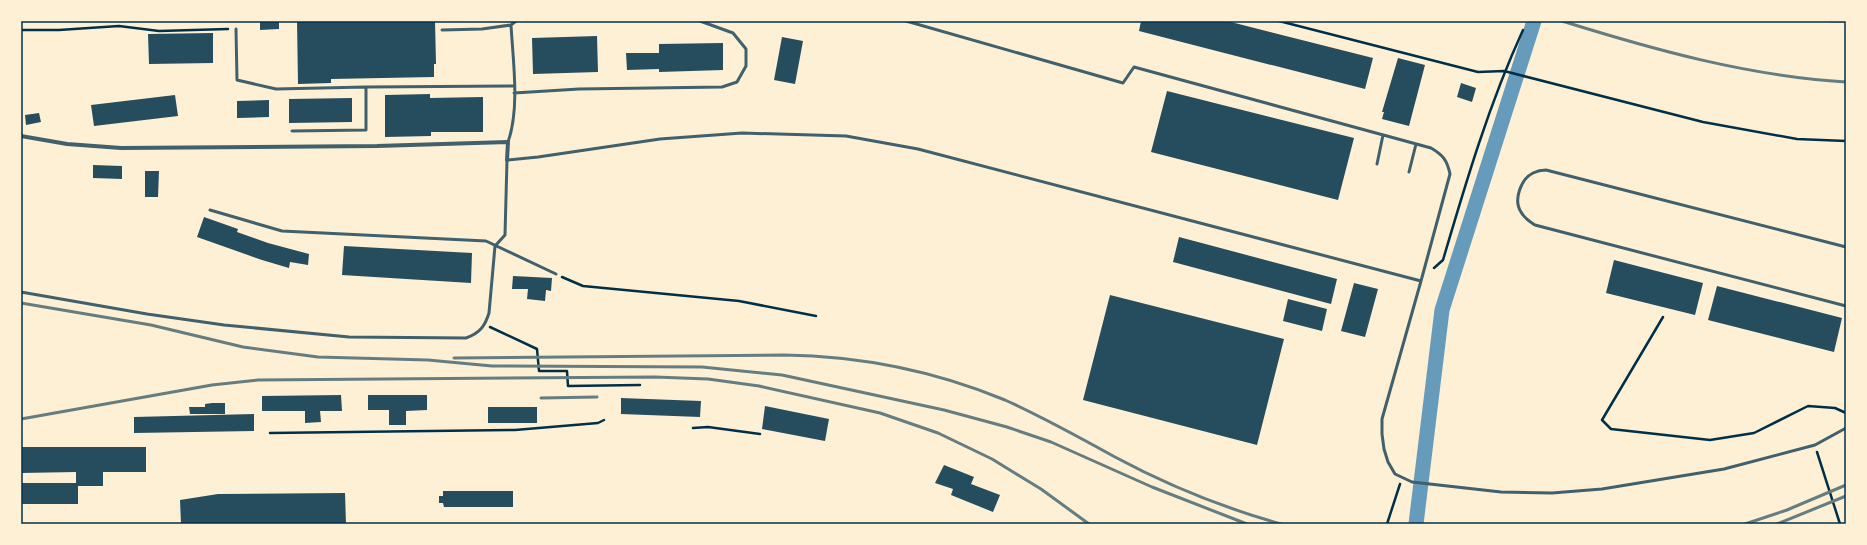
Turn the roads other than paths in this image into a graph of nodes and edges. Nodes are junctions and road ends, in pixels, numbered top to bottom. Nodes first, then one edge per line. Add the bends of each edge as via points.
1 (516, 21) edge
2 (700, 21) edge
3 (906, 21) edge
4 (511, 25) junction
5 (236, 29) road end
6 (442, 30) dead end
7 (514, 86) junction
8 (366, 87) junction
9 (514, 93) junction
10 (292, 131) dead end
11 (1383, 135) junction
12 (21, 136) edge
13 (508, 142) junction
14 (1416, 144) junction
15 (507, 160) junction
16 (1377, 164) dead end
17 (1409, 172) dead end
18 (210, 210) dead end
19 (496, 246) junction
20 (1846, 247) edge
21 (556, 274) road end
22 (1422, 279) junction
23 (21, 292) edge
24 (1846, 306) edge
25 (1846, 428) edge

1 - 4 lane
2 - 9 lane via 733,33 746,49 746,66 737,82 722,87 579,89
3 - 11 lane via 1123,84 1134,68
4 - 6 lane
4 - 7 lane
5 - 8 lane via 237,80 276,88
7 - 8 lane
7 - 9 lane
8 - 10 lane via 366,130
9 - 13 lane via 512,130
11 - 14 lane
11 - 16 lane
12 - 13 street via 67,144 121,148
13 - 15 street
14 - 17 lane
14 - 22 lane via 1442,154 1450,174
15 - 19 lane via 505,235
15 - 22 lane via 660,139 742,133 846,136 918,149
18 - 19 lane via 282,231 486,241
19 - 21 lane
19 - 23 lane via 490,307 484,326 466,338 349,337 224,325
20 - 24 lane via 1546,170 1534,172 1526,178 1518,200 1520,210 1526,219 1535,225
22 - 25 lane via 1382,419 1382,434 1388,462 1395,474 1412,482 1501,492 1552,493 1602,489 1724,469 1815,445

